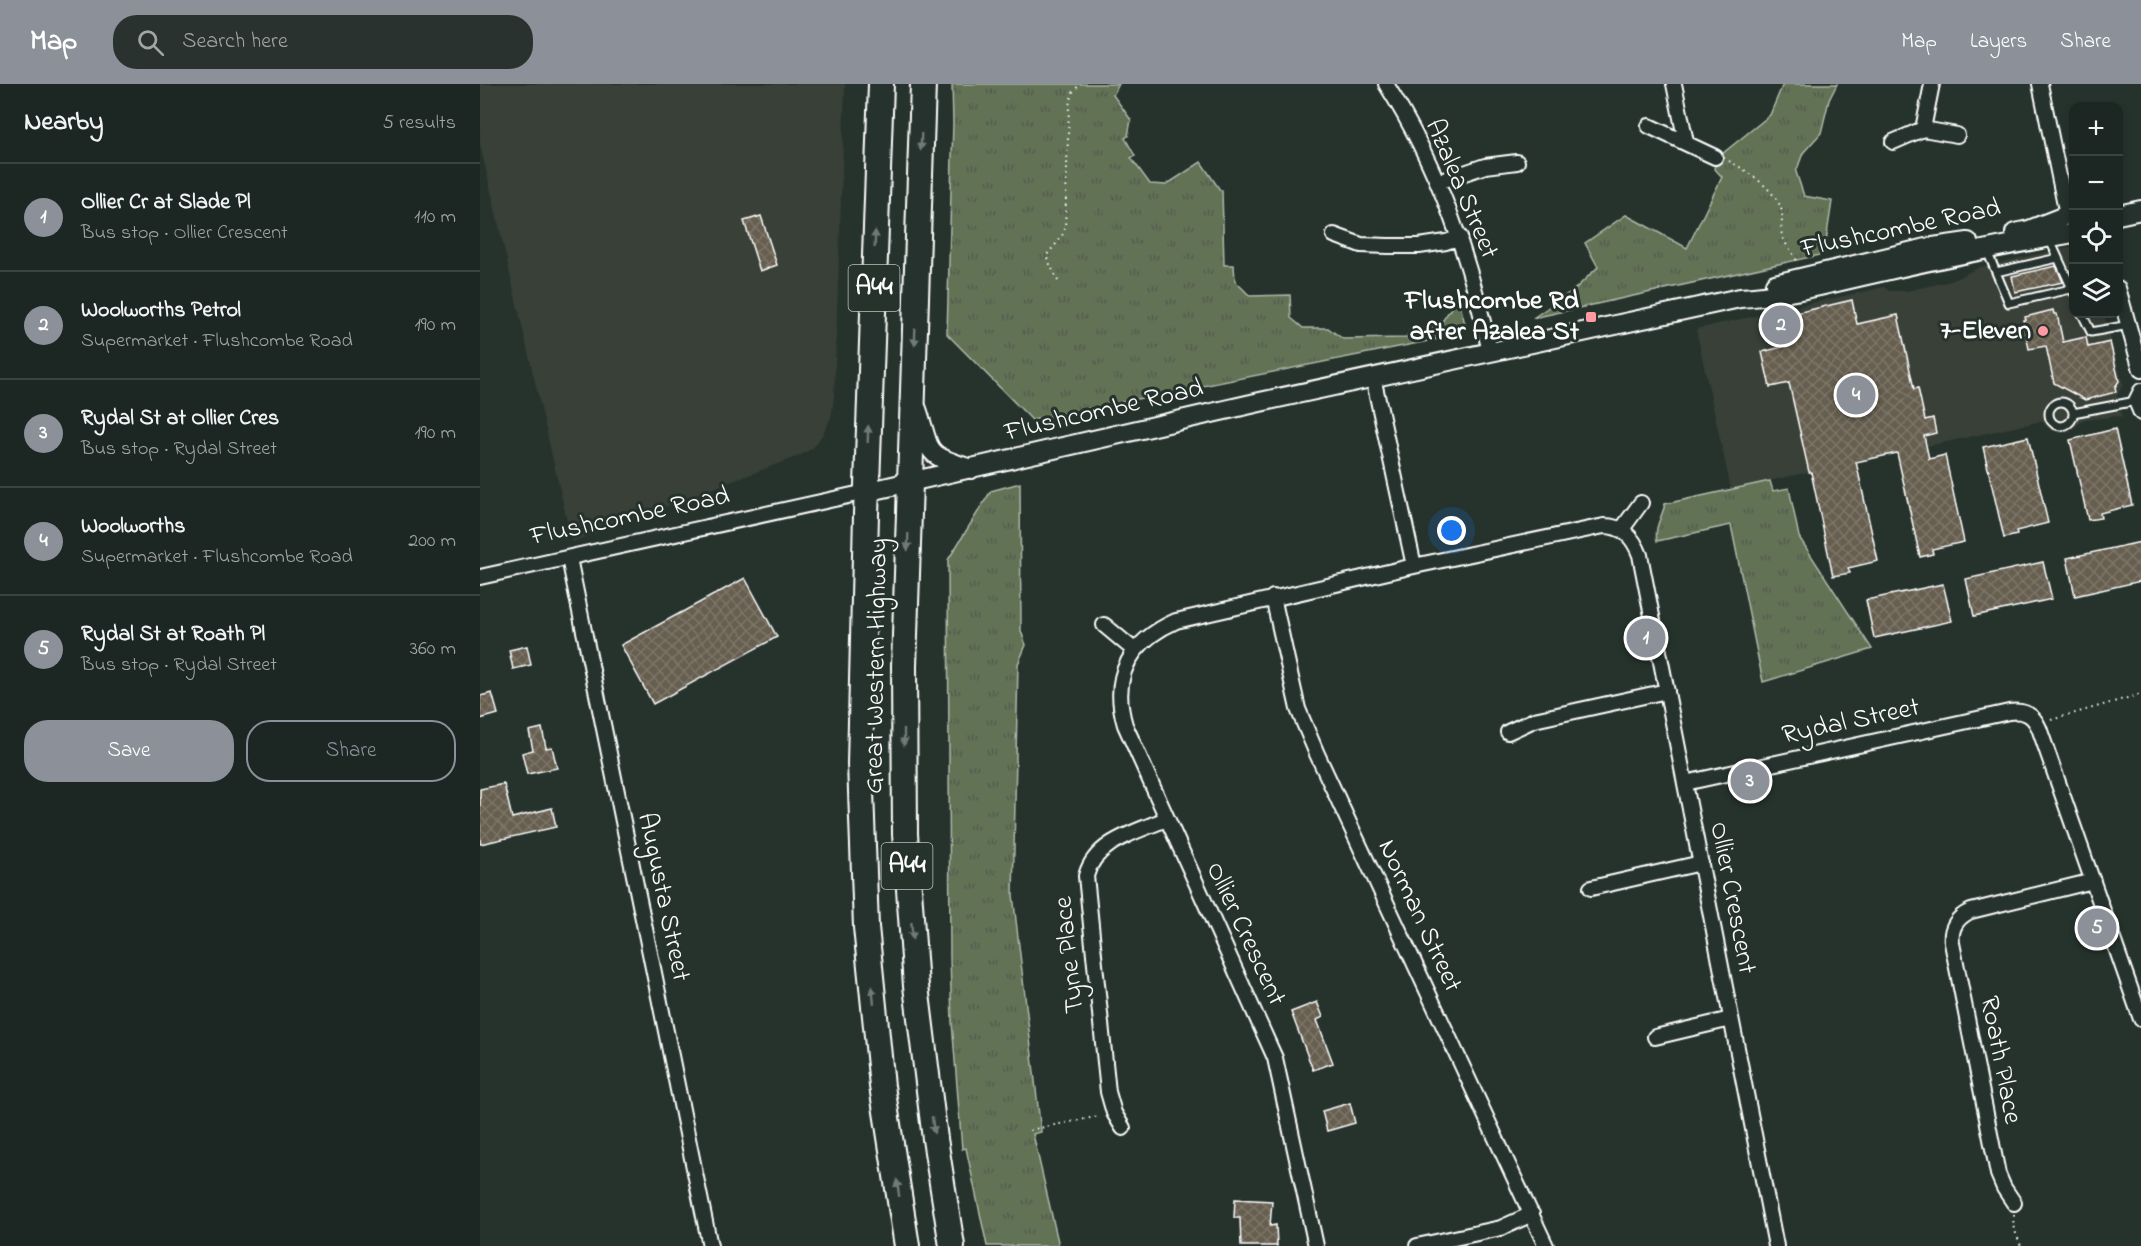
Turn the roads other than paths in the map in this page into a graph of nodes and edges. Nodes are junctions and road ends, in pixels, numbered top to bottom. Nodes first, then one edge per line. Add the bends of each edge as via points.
1 (881, 84) edge
2 (923, 84) edge
3 (1386, 84) edge
4 (1674, 84) edge
5 (1932, 84) edge
6 (2040, 84) edge
7 (1649, 126) dead end
8 (1923, 129) junction
9 (1957, 135) dead end
10 (1686, 142) junction
11 (1893, 142) dead end
12 (1715, 157) road end
13 (1517, 162) dead end
14 (1438, 182) junction
15 (2141, 210) edge
16 (2069, 211) edge
17 (2123, 214) edge
18 (2069, 215) edge
19 (2069, 234) edge
20 (1334, 235) dead end
21 (1460, 237) junction
22 (2048, 237) junction
23 (1987, 250) junction
24 (2058, 258) junction
25 (1996, 272) junction
26 (2069, 284) edge
27 (2069, 292) edge
28 (1740, 298) junction
29 (2123, 305) edge
30 (2084, 318) edge
31 (2129, 325) junction
32 (1490, 352) junction
33 (2141, 370) edge
34 (1373, 377) junction
35 (913, 398) junction
36 (2139, 402) edge
37 (2073, 413) dead end
38 (973, 469) junction
39 (910, 483) junction
40 (866, 492) junction
41 (1641, 503) dead end
42 (1622, 529) junction
43 (569, 558) junction
44 (1414, 566) junction
45 (480, 577) edge
46 (1273, 597) junction
47 (1104, 625) dead end
48 (1134, 650) junction
49 (1667, 691) junction
50 (1508, 732) dead end
51 (1685, 783) junction
52 (1166, 819) junction
53 (1701, 863) junction
54 (2093, 881) junction
55 (1591, 888) dead end
56 (1731, 1019) junction
57 (2141, 1019) edge
58 (1655, 1037) dead end
59 (1123, 1128) dead end
60 (2014, 1203) road end
61 (1532, 1214) junction
62 (710, 1246) edge
63 (908, 1246) edge
64 (952, 1246) edge
65 (1316, 1246) edge
66 (1417, 1246) edge
67 (1546, 1246) edge
68 (1776, 1246) edge

40 -> 1 highway, Great Western Highway / A44
2 -> 35 highway, Great Western Highway / A44
3 - 14 street, Azalea Street
4 - 10 street
5 - 8 street
6 - 16 street
7 - 10 street
8 - 9 street
8 - 11 street
10 - 12 street
13 - 14 street via 1485,166
14 - 21 street, Azalea Street
15 - 17 street
18 - 28 street, Flushcombe Road via 2029,230 1926,248 1801,277
19 - 22 street, Flushcombe Road
20 - 21 street via 1361,245 1379,246 1419,246
21 - 32 street, Azalea Street
22 - 23 street, Flushcombe Road
22 - 24 lane
23 - 25 lane
23 - 28 street, Flushcombe Road via 1795,291
24 - 25 lane
24 - 26 lane
25 - 27 lane via 2009,303
28 - 32 street, Flushcombe Road
29 - 31 street
30 - 31 lane via 2091,332
31 - 33 street
32 - 34 street, Flushcombe Road
34 - 38 street, Flushcombe Road
34 - 44 street
35 - 38 street via 931,451 943,460
35 - 39 highway, Great Western Highway / A44
36 - 37 lane
38 - 39 street, Flushcombe Road
39 - 40 street, Flushcombe Road
39 -> 64 highway, Great Western Highway / A44 via 904,666 905,834 916,986
40 - 43 street, Flushcombe Road
63 -> 40 highway, Great Western Highway / A44 via 882,1086 866,927 860,764
41 - 42 street
42 - 44 street, Ollier Crescent via 1598,526
42 - 49 street, Ollier Crescent via 1632,538 1640,555
43 - 45 street, Flushcombe Road
43 - 62 street, Augusta Street
44 - 46 street, Ollier Crescent
46 - 48 street, Ollier Crescent via 1176,621 1150,635
46 - 61 street, Norman Street via 1298,709
47 - 48 street
48 - 52 street, Ollier Crescent via 1123,675 1122,715
49 - 50 street via 1534,720
49 - 51 street, Ollier Crescent
51 - 53 street, Ollier Crescent
51 - 54 street, Rydal Street via 2022,711 2033,714
52 - 59 street, Tyne Place via 1104,848 1092,861 1086,876 1108,1092
52 - 65 street, Ollier Crescent via 1275,1058
53 - 55 street
53 - 56 street, Ollier Crescent
54 - 57 street
54 - 60 street, Roath Place via 1950,919 1998,1174
56 - 58 street
56 - 68 street, Ollier Crescent
61 - 66 street via 1501,1228
61 - 67 street, Norman Street

